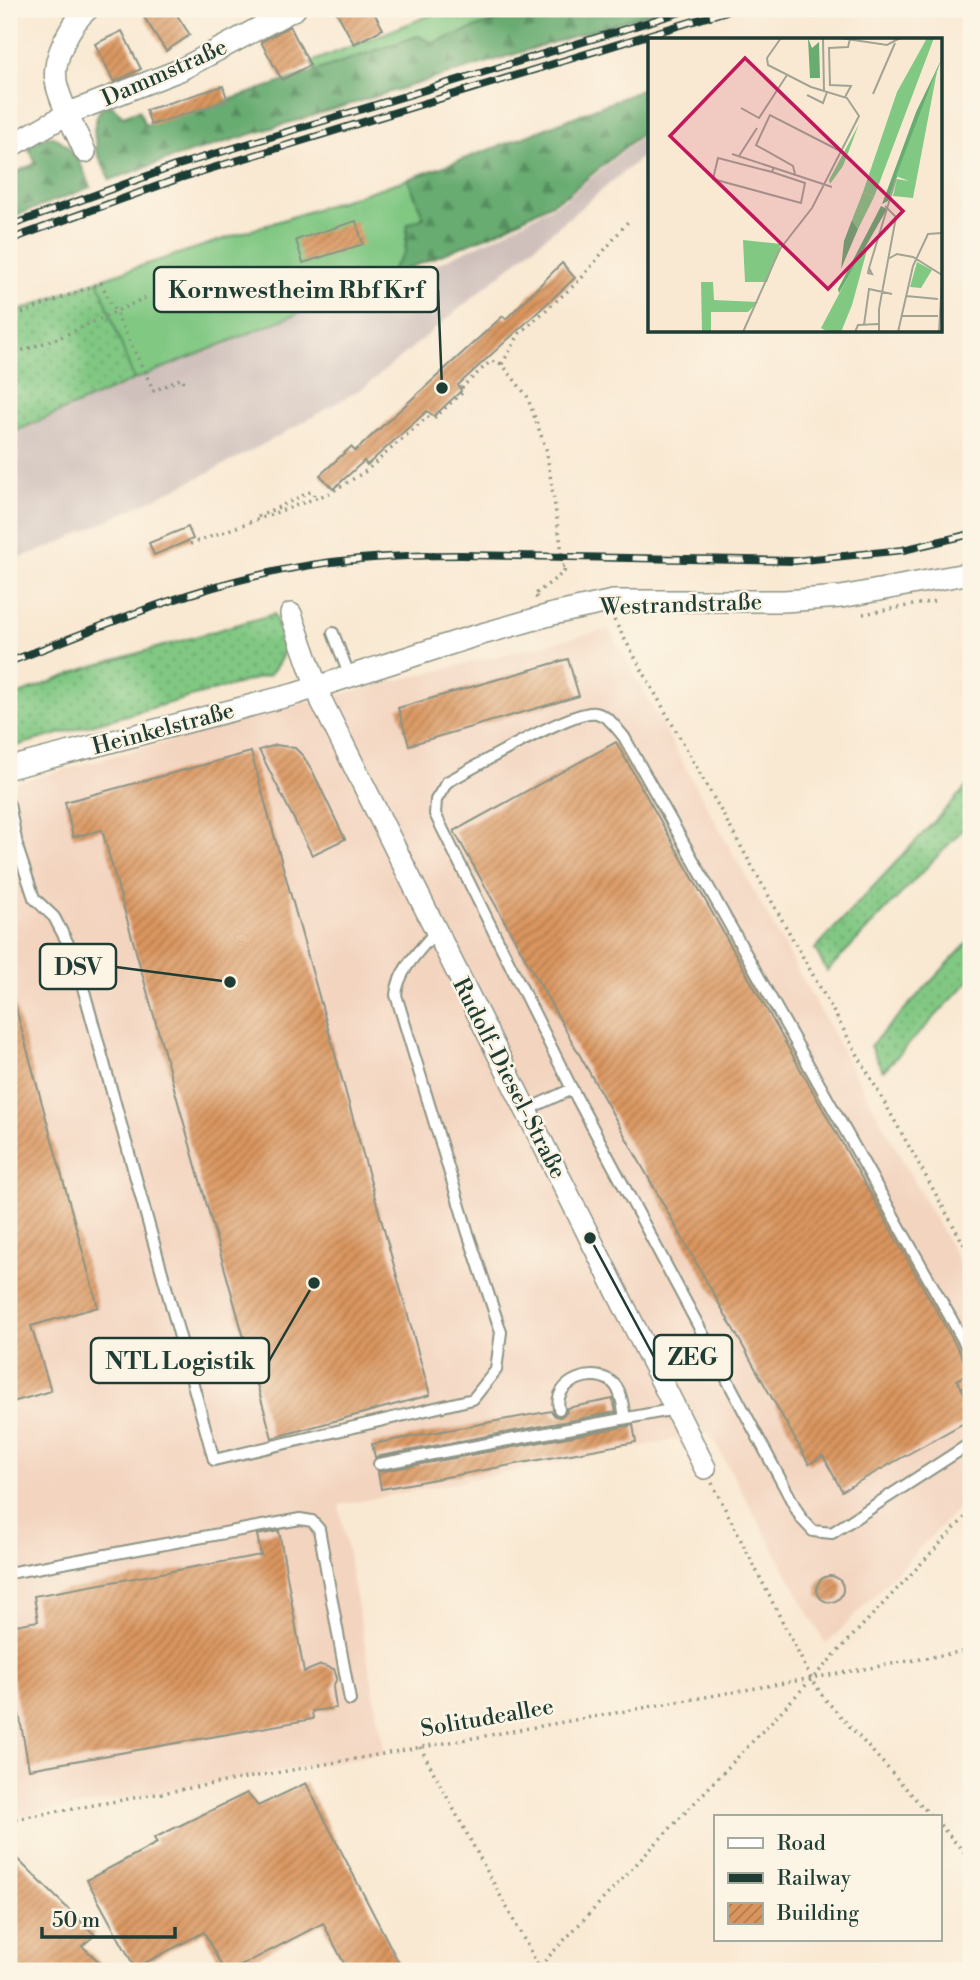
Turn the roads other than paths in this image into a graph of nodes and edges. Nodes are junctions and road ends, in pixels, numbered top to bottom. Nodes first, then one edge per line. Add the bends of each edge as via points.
1 (88, 9) edge
2 (295, 9) edge
3 (69, 113) junction
4 (9, 147) edge
5 (85, 152) dead end
6 (971, 572) edge
7 (291, 614) dead end
8 (333, 633) dead end
9 (350, 677) junction
10 (317, 688) junction
11 (9, 768) edge
12 (9, 804) edge
13 (436, 931) junction
14 (572, 1089) junction
15 (526, 1110) junction
16 (971, 1354) edge
17 (559, 1409) dead end
18 (676, 1409) junction
19 (625, 1418) junction
20 (971, 1443) edge
21 (379, 1464) dead end
22 (705, 1468) road end
23 (9, 1573) edge
24 (350, 1700) dead end

1 - 3 street via 68,35 58,59 55,80
2 - 3 street, Dammstraße via 180,70
3 - 4 street, Dammstraße
3 - 5 street
6 - 9 street, Westrandstraße via 841,597 613,601 540,617
7 - 10 street, Rudolf-Diesel-Straße
8 - 9 lane
9 - 10 street, Westrandstraße
10 - 11 street, Heinkelstraße
10 - 13 street, Rudolf-Diesel-Straße
12 - 13 lane via 34,898 54,918 74,955 214,1460 473,1399 496,1370 501,1332 397,995 406,968
13 - 15 street, Rudolf-Diesel-Straße
14 - 15 lane
14 - 16 lane via 435,814 436,800 447,782 570,718 594,712 610,720 624,737
14 - 20 lane via 800,1518 813,1531 832,1533
15 - 18 street, Rudolf-Diesel-Straße
17 - 19 lane via 561,1391 570,1382 598,1376 618,1388
18 - 19 lane
18 - 22 street, Rudolf-Diesel-Straße
19 - 21 lane
23 - 24 lane via 300,1519 312,1521 319,1529

